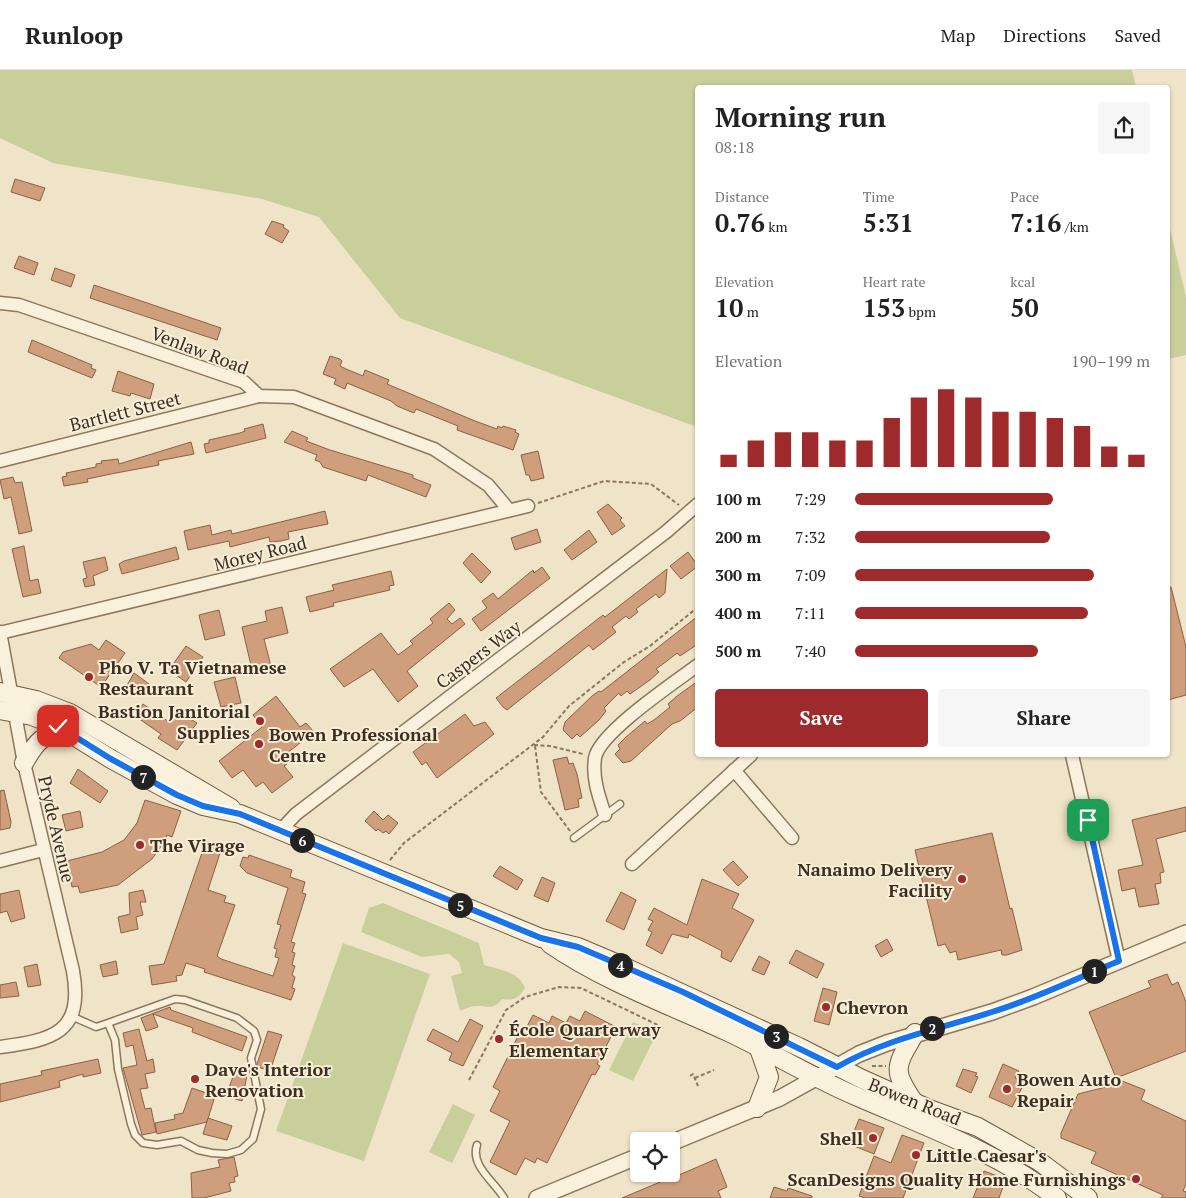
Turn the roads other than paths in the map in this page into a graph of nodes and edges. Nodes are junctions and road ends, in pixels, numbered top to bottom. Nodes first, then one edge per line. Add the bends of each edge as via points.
1 (0, 303) edge
2 (259, 396) junction
3 (0, 461) edge
4 (528, 506) road end
5 (695, 507) edge
6 (509, 510) junction
7 (0, 633) edge
8 (2, 654) edge
9 (695, 668) edge
10 (6, 693) edge
11 (7, 711) edge
12 (69, 732) junction
13 (749, 757) edge
14 (1072, 757) edge
15 (24, 763) junction
16 (734, 770) junction
17 (620, 804) dead end
18 (240, 814) junction
19 (605, 815) junction
20 (280, 831) junction
21 (574, 838) dead end
22 (792, 838) dead end
23 (43, 850) junction
24 (0, 861) edge
25 (632, 864) dead end
26 (1186, 933) edge
27 (541, 938) junction
28 (1119, 961) junction
29 (72, 1016) junction
30 (108, 1023) junction
31 (916, 1033) junction
32 (758, 1046) junction
33 (0, 1047) edge
34 (837, 1067) junction
35 (819, 1078) junction
36 (914, 1103) junction
37 (757, 1108) junction
38 (680, 1139) edge
39 (477, 1145) dead end
40 (630, 1160) edge
41 (504, 1198) edge
42 (537, 1198) edge
43 (1057, 1198) edge
44 (1088, 1198) edge

1 - 2 street, Venlaw Road via 20,305 244,382
2 - 3 street, Bartlett Street
2 - 6 street, Venlaw Road via 294,397 434,449 488,485
4 - 6 street, Morey Road
5 - 20 street, Caspers Way via 296,814
6 - 7 street, Morey Road
7 - 8 street, Pryde Avenue
8 - 10 street, Pryde Avenue
9 - 19 street via 614,730 602,743 595,756 596,786
10 - 11 street, Pryde Avenue
10 - 18 main road, Bowen Road via 70,713 175,776 208,792
11 - 12 main road, Bowen Road via 38,718
11 - 15 street, Pryde Avenue
12 - 15 main road via 52,733 41,738
12 - 18 main road, Bowen Road via 177,795 203,806
13 - 16 street
14 - 28 street
15 - 23 street, Pryde Avenue
16 - 22 street
16 - 25 street
17 - 19 lane
18 - 20 main road, Bowen Road
19 - 21 lane
20 - 27 main road, Bowen Road
23 - 24 street
23 - 29 street, Pryde Avenue via 76,987
26 - 28 street
27 - 32 main road, Bowen Road via 571,958
27 - 34 main road, Bowen Road via 578,947 683,992
28 - 31 street via 992,1012
29 - 30 lane via 96,1027
29 - 33 street, Pryde Avenue via 52,1036
30 - 30 lane via 115,1040 131,1124 143,1143 157,1145 181,1141 198,1150 227,1154 241,1150 252,1139 260,1109 251,1058 257,1040 254,1031 237,1018 175,999
31 - 34 street via 859,1054
31 - 36 main road via 898,1067 900,1082
32 - 35 main road, Bowen Road
32 - 37 main road via 769,1077
34 - 35 street
34 - 36 main road, Bowen Road
35 - 37 street
35 - 43 main road, Bowen Road via 840,1090 976,1147 1022,1173
36 - 44 main road, Bowen Road via 1004,1140
37 - 38 street
39 - 41 lane via 474,1152 478,1164
40 - 42 street

